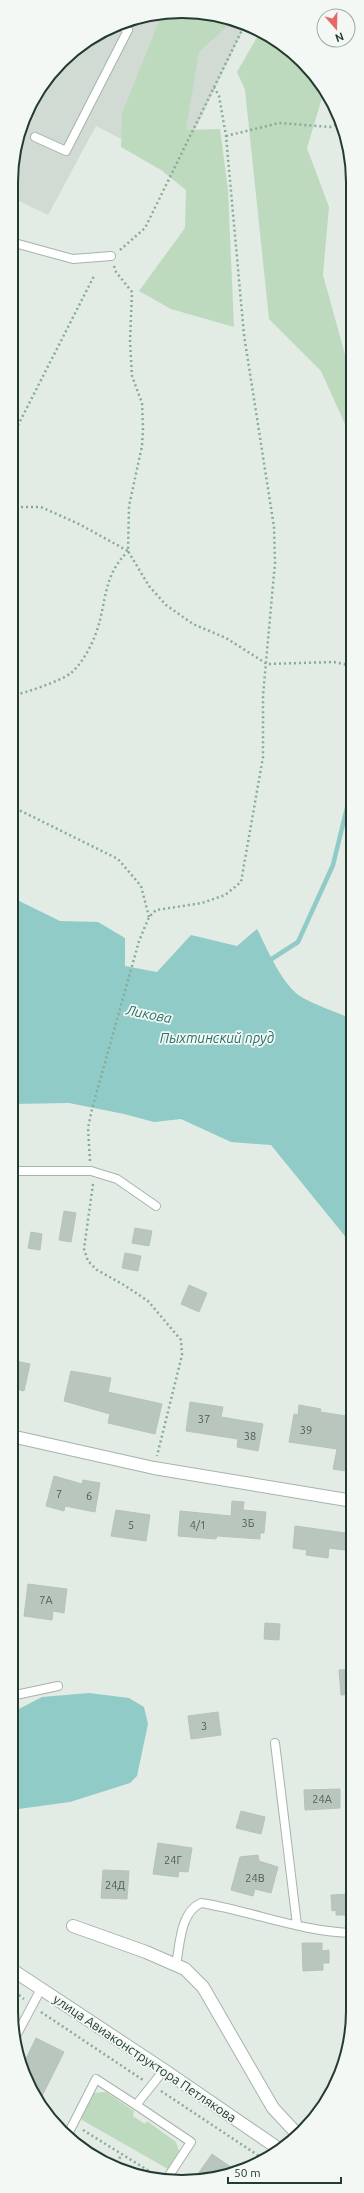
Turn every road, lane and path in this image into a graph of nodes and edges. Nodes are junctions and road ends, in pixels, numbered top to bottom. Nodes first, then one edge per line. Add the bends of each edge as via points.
1 (125, 28) edge
2 (242, 29) edge
3 (214, 87) junction
4 (336, 125) edge
5 (226, 136) junction
6 (35, 137) dead end
7 (18, 244) edge
8 (111, 256) junction
9 (94, 276) dead end
10 (18, 425) edge
11 (18, 507) edge
12 (128, 551) junction
13 (267, 664) junction
14 (346, 665) edge
15 (18, 694) edge
16 (18, 809) edge
17 (149, 917) junction
18 (18, 1171) edge
19 (91, 1171) junction
20 (156, 1206) dead end
21 (18, 1438) edge
22 (154, 1468) junction
23 (346, 1500) edge
24 (58, 1686) dead end
25 (18, 1695) edge
26 (275, 1743) dead end
27 (297, 1925) junction
28 (73, 1926) dead end
29 (346, 1933) edge
30 (176, 1965) junction
31 (18, 1974) edge
32 (41, 1989) junction
33 (18, 1995) edge
34 (32, 2006) junction
35 (19, 2031) edge
36 (164, 2070) junction
37 (152, 2085) junction
38 (136, 2105) junction
39 (73, 2124) junction
40 (70, 2130) edge
41 (294, 2131) edge
42 (275, 2146) edge
43 (122, 2154) junction
44 (259, 2156) edge
45 (117, 2162) edge
46 (149, 2172) edge
47 (170, 2175) edge

1 - 6 lane via 128,30 66,151
2 - 3 path
3 - 5 path via 219,96
3 - 8 path via 145,228 127,246
4 - 5 path via 330,127 279,123
5 - 13 path via 244,335 274,527 276,563
7 - 8 lane via 73,259
8 - 12 path via 116,272 132,292 132,376 142,403 142,446 129,506
9 - 10 path
11 - 12 path via 41,507
12 - 13 path via 149,586 166,605 193,624 226,638
12 - 15 path via 118,561 110,576 100,622 89,649 70,673
13 - 14 path via 334,662
13 - 17 path via 263,695 263,757 241,882 225,895 202,903 156,910
16 - 17 path via 118,859 142,886
17 - 19 path via 139,941 92,1109 88,1128
18 - 19 lane
19 - 20 lane via 117,1179
19 - 22 path via 94,1187 84,1249 88,1260 97,1270 124,1284 148,1301 181,1340 182,1355
21 - 22 street
22 - 23 street
24 - 25 lane
26 - 27 lane
27 - 29 lane
27 - 30 lane via 201,1904 189,1911 185,1920
28 - 30 street
30 - 41 street via 185,1969 202,1987 273,2108
31 - 32 street, улица Авиаконструктора Петлякова
32 - 34 lane
32 - 36 street, улица Авиаконструктора Петлякова
33 - 34 path
34 - 35 lane
34 - 37 path
36 - 37 lane
36 - 42 street, улица Авиаконструктора Петлякова
37 - 38 lane
37 - 44 path
38 - 39 lane via 96,2079
38 - 47 lane via 192,2142
39 - 40 lane
39 - 43 path
43 - 45 path
43 - 46 path

